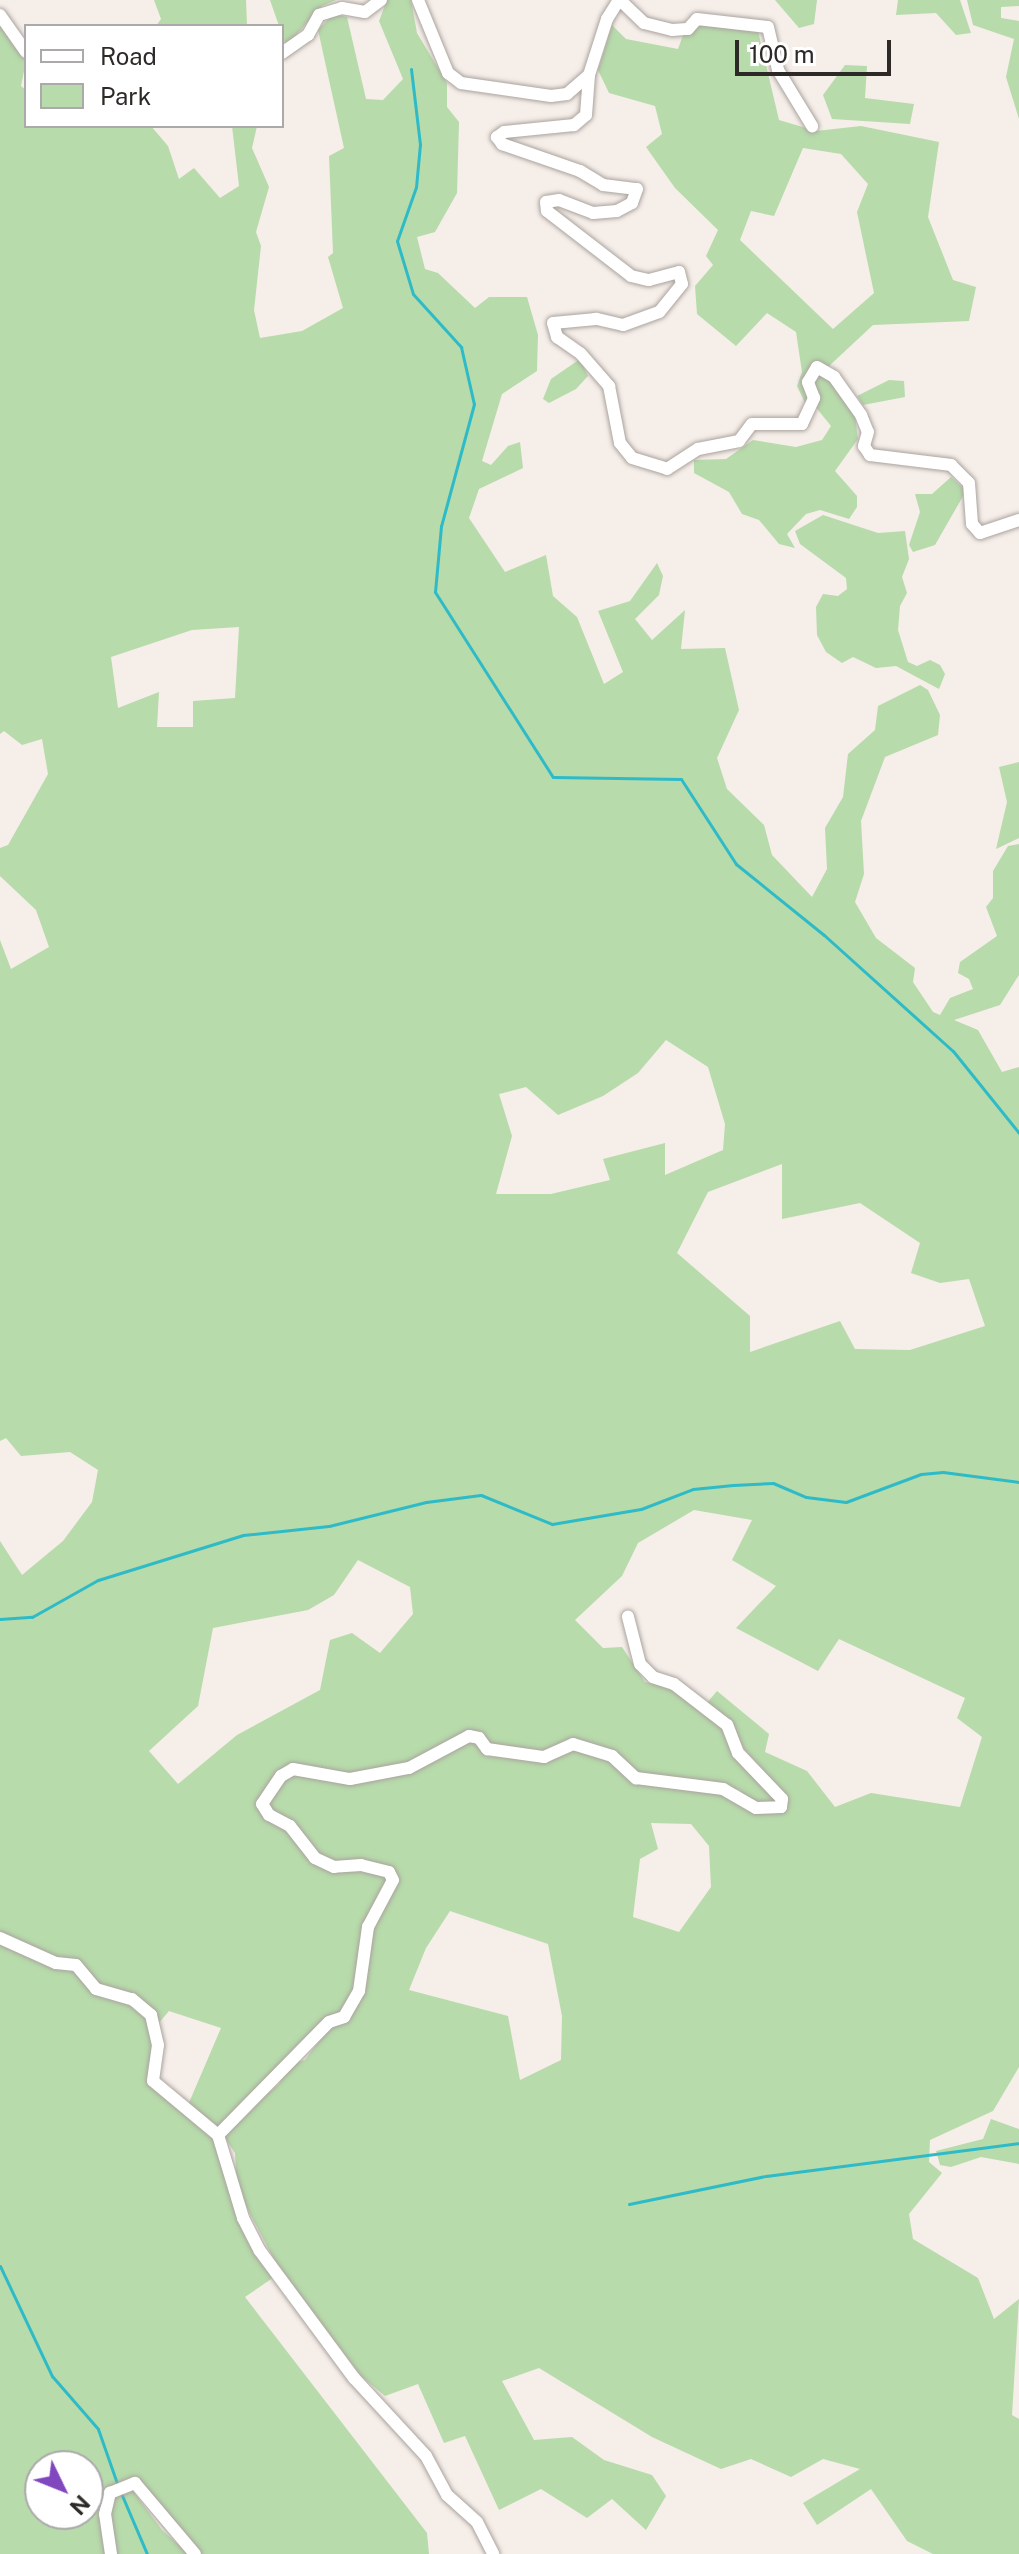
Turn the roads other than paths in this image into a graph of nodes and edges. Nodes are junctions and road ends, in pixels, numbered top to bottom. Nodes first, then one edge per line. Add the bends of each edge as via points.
1 (381, 0) edge
2 (418, 0) edge
3 (620, 0) edge
4 (0, 15) edge
5 (24, 49) edge
6 (284, 52) edge
7 (589, 75) junction
8 (812, 126) dead end
9 (1019, 520) edge
10 (628, 1617) dead end
11 (0, 1938) edge
12 (218, 2135) junction
13 (111, 2554) edge
14 (195, 2554) edge
15 (493, 2554) edge

1 - 6 street via 365,12 342,8 319,15 308,35
2 - 7 street via 448,73 461,83 551,96 567,94
3 - 7 street via 607,19
3 - 8 street via 644,23 680,31 697,19 768,27 778,70
4 - 5 street
7 - 9 street via 586,115 574,125 497,137 502,144 580,171 603,185 637,189 632,203 617,211 593,213 559,200 546,202 547,211 631,276 649,280 679,272 682,284 659,312 623,325 596,319 553,323 557,337 581,354 609,386 620,443 632,458 667,469 698,449 739,441 752,424 802,424 814,398 808,382 817,367 834,377 861,415 870,455 951,465 969,483 972,524 980,533
10 - 12 street via 640,1664 727,1725 738,1753 782,1799 781,1807 756,1808 738,1793 723,1789 636,1778 612,1756 573,1744 544,1757 487,1749 479,1738 469,1736 409,1768 350,1779 293,1769 266,1796 262,1804 269,1815 290,1826 323,1864 361,1865 389,1872 393,1880 368,1927 364,1967 352,2006 344,2017 329,2022
11 - 12 street via 56,1963 76,1965 96,1989 143,2006 156,2030 153,2081
12 - 15 street via 239,2207 260,2251 354,2378 426,2456 447,2495 477,2522
13 - 14 street via 105,2514 110,2493 135,2483

